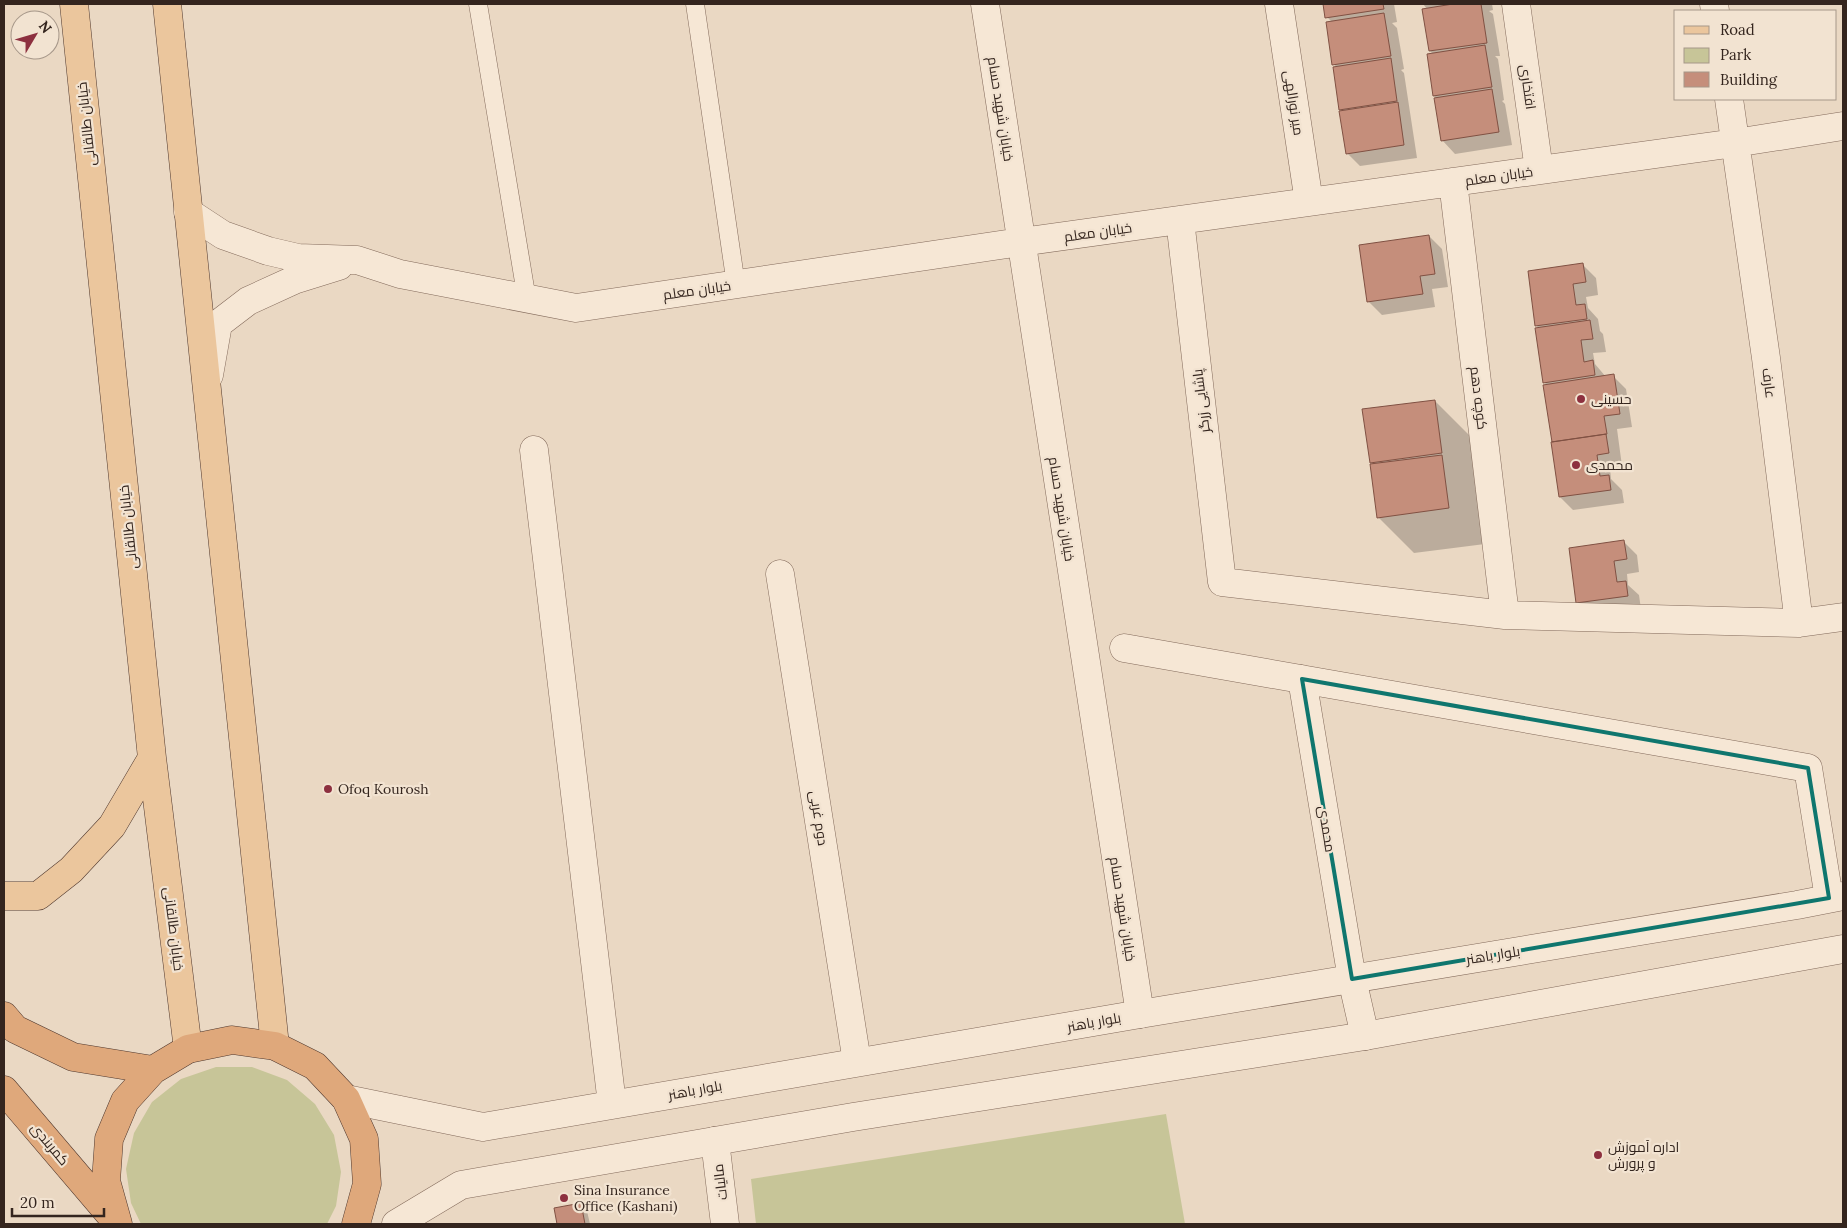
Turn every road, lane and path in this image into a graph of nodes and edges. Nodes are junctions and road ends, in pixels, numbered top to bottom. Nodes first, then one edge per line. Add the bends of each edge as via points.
1 (74, 4) edge
2 (166, 4) edge
3 (478, 4) edge
4 (696, 4) edge
5 (985, 4) edge
6 (1279, 4) edge
7 (1516, 4) edge
8 (1729, 100) edge
9 (1843, 126) edge
10 (1736, 143) junction
11 (1539, 170) junction
12 (1452, 182) junction
13 (1309, 202) junction
14 (188, 212) junction
15 (1180, 220) junction
16 (1021, 242) junction
17 (357, 260) junction
18 (736, 284) junction
19 (527, 300) junction
20 (207, 388) junction
21 (534, 450) dead end
22 (780, 574) dead end
23 (1505, 614) junction
24 (1843, 617) edge
25 (1799, 623) junction
26 (1124, 648) dead end
27 (1302, 679) junction
28 (152, 758) junction
29 (4, 896) edge
30 (1836, 897) edge
31 (1843, 948) edge
32 (1352, 979) junction
33 (1140, 1014) junction
34 (4, 1016) edge
35 (1365, 1036) junction
36 (275, 1046) junction
37 (188, 1049) junction
38 (858, 1062) junction
39 (153, 1070) junction
40 (4, 1090) edge
41 (346, 1099) junction
42 (612, 1104) junction
43 (715, 1141) junction
44 (117, 1223) edge
45 (356, 1224) edge
46 (396, 1224) edge
47 (725, 1224) edge

1 - 28 main road, خیابان طالقانی
2 - 14 main road
3 - 19 lane
4 - 18 lane
5 - 16 street, خیابان شهید حسام
6 - 13 street, میر نورالهی
7 - 11 street, افتخاری
8 - 10 street, عارف
9 - 10 street, خیابان معلم
10 - 11 street, خیابان معلم
10 - 25 street, عارف
11 - 12 street, خیابان معلم
12 - 13 street, خیابان معلم
12 - 23 street, کوچه دهم
13 - 15 street, خیابان معلم
14 - 17 street, خیابان معلم via 223,235 268,251 298,258
14 - 20 main road
15 - 16 street, خیابان معلم
15 - 23 street, پاشایی زرگر via 1222,582
16 - 18 street, خیابان معلم
16 - 33 street, خیابان شهید حسام
17 - 19 street, خیابان معلم via 400,274
17 - 20 street via 294,280 248,301 218,324
18 - 19 street, خیابان معلم via 576,308
20 - 36 main road
21 - 42 street
22 - 38 street, دوم غربی
23 - 25 street
24 - 25 street
26 - 27 street
27 - 30 street via 1808,768
27 - 32 street, محمدی
28 - 29 main road via 112,826 70,870 38,896
28 - 37 main road, خیابان طالقانی
30 - 32 street, بلوار باهنر
31 - 35 street
32 - 33 street, بلوار باهنر
32 - 35 street, محمدی
33 - 38 street, بلوار باهنر
34 - 39 highway via 15,1029 73,1057
35 - 43 street
36 - 37 highway via 232,1040
36 - 41 highway via 315,1066
37 - 39 highway
38 - 42 street, بلوار باهنر
39 - 44 highway via 126,1101 109,1140 106,1181
40 - 44 highway, کمربندی
41 - 42 street, بلوار باهنر via 484,1127
41 - 45 highway via 364,1140 367,1184
43 - 46 street via 460,1185
43 - 47 street, مالیات

